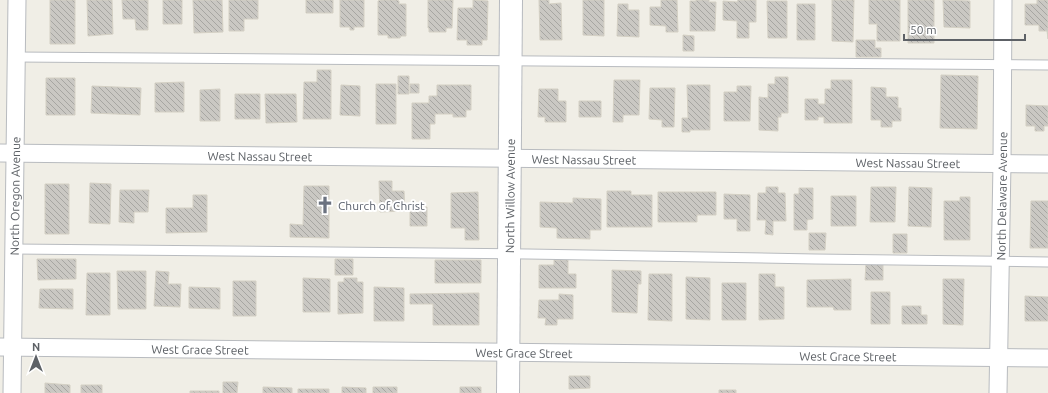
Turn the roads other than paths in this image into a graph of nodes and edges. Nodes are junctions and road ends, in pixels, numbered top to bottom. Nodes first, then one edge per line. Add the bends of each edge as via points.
1 (17, 0) edge
2 (511, 0) edge
3 (1003, 0) edge
4 (16, 58) junction
5 (512, 61) junction
6 (1003, 65) junction
7 (1048, 65) edge
8 (8, 153) edge
9 (511, 158) junction
10 (1002, 163) junction
11 (1048, 164) edge
12 (14, 249) junction
13 (509, 254) junction
14 (1000, 260) junction
15 (1048, 262) edge
16 (6, 348) edge
17 (509, 352) junction
18 (999, 358) junction
19 (1048, 358) edge
20 (12, 393) edge
21 (508, 393) edge
22 (998, 393) edge

1 - 4 street, North Oregon Avenue
2 - 5 street, North Willow Avenue
3 - 6 street, North Delaware Avenue
4 - 5 lane
4 - 8 street, North Oregon Avenue
5 - 6 lane
5 - 9 street, North Willow Avenue
6 - 7 lane
6 - 10 street, North Delaware Avenue
8 - 9 street, West Nassau Street
8 - 12 street, North Oregon Avenue
9 - 10 street, West Nassau Street
9 - 13 street, North Willow Avenue
10 - 11 street, West Nassau Street
10 - 14 street, North Delaware Avenue
12 - 13 lane
12 - 16 street, North Oregon Avenue
13 - 14 lane via 815,260
13 - 17 street, North Willow Avenue
14 - 15 lane
14 - 18 street, North Delaware Avenue
16 - 17 street, West Grace Street
16 - 20 street, North Oregon Avenue
17 - 18 street, West Grace Street
17 - 21 street, North Willow Avenue
18 - 19 street, West Grace Street
18 - 22 street, North Delaware Avenue

